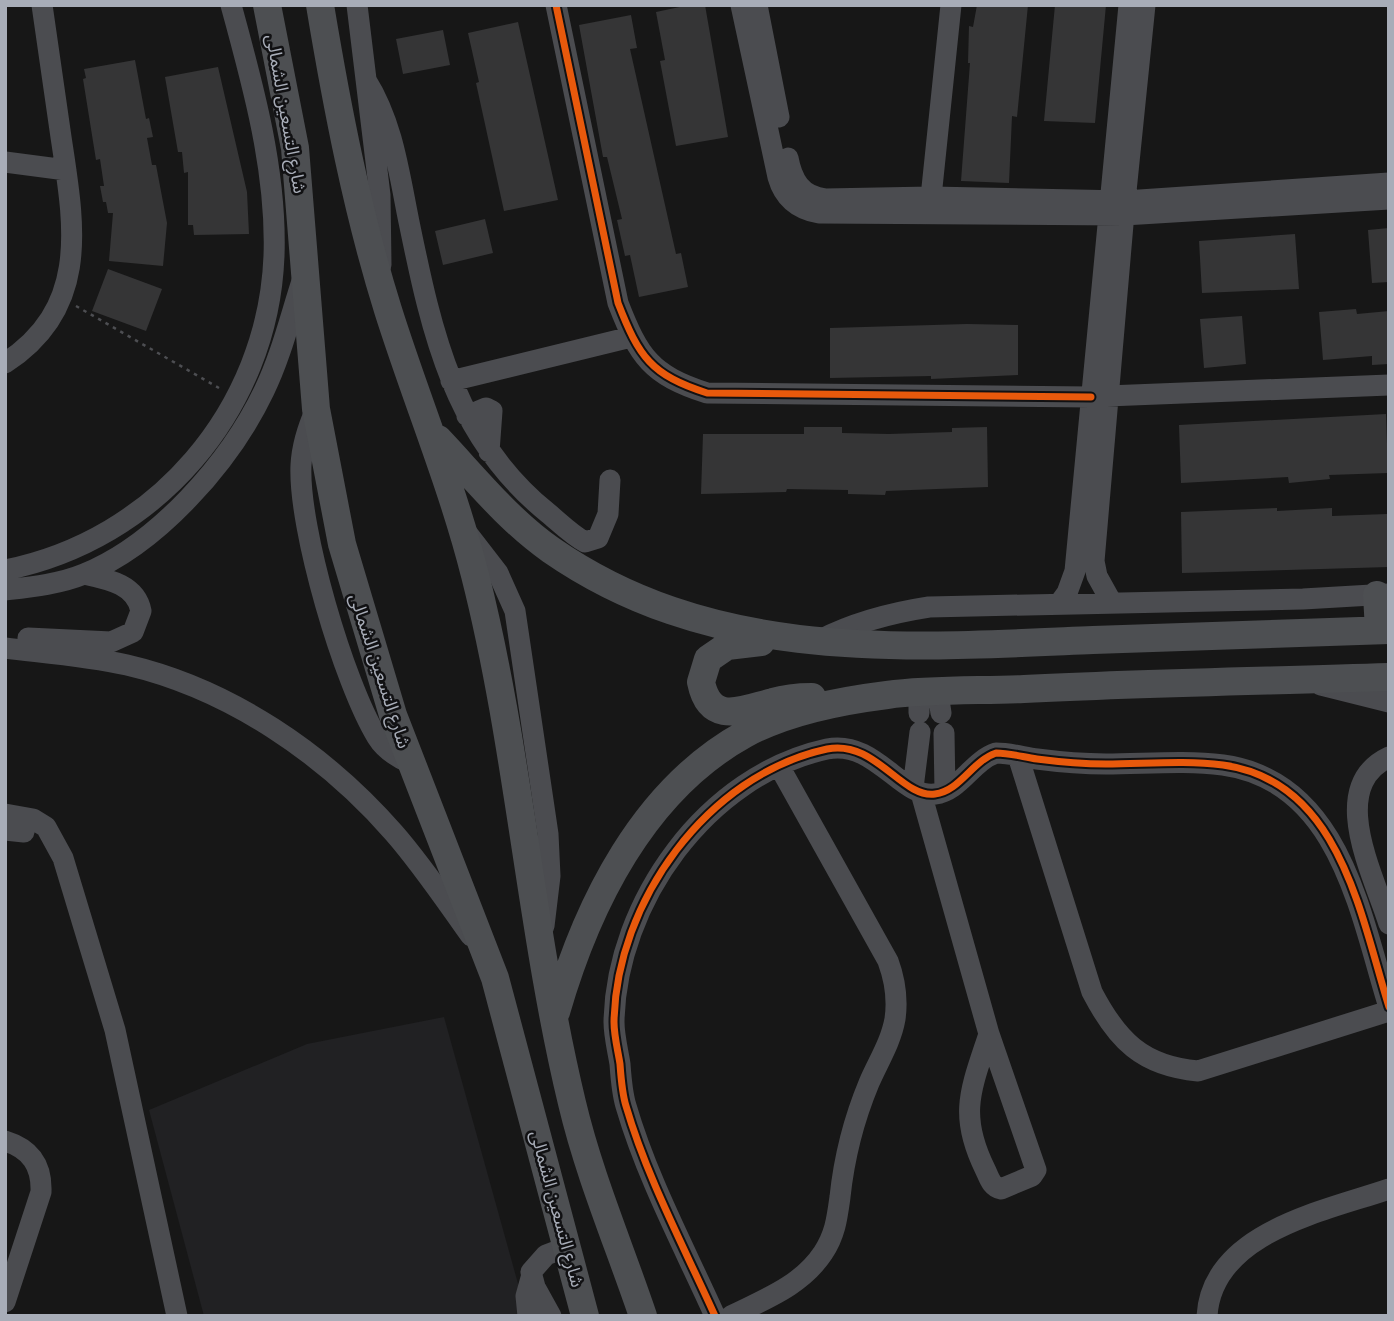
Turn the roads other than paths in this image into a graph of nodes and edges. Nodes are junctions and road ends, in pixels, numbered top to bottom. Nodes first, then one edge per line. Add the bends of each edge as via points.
1 (42, 5) edge
2 (231, 5) edge
3 (267, 5) edge
4 (320, 5) edge
5 (357, 5) edge
6 (556, 5) edge
7 (741, 5) edge
8 (757, 5) edge
9 (951, 5) edge
10 (1129, 5) edge
11 (1145, 5) edge
12 (366, 80) junction
13 (5, 162) edge
14 (66, 170) junction
15 (1389, 184) edge
16 (931, 197) junction
17 (1389, 199) edge
18 (1116, 208) junction
19 (306, 269) junction
20 (380, 277) junction
21 (631, 337) junction
22 (5, 363) edge
23 (451, 381) junction
24 (1389, 385) edge
25 (1099, 396) junction
26 (432, 432) junction
27 (610, 480) dead end
28 (5, 570) edge
29 (84, 574) junction
30 (5, 590) edge
31 (1383, 594) edge
32 (1112, 603) junction
33 (1059, 604) junction
34 (1384, 630) edge
35 (5, 639) edge
36 (784, 639) junction
37 (815, 643) junction
38 (5, 648) edge
39 (1389, 677) edge
40 (1299, 680) junction
41 (842, 702) junction
42 (1389, 702) edge
43 (930, 713) junction
44 (1018, 756) junction
45 (1389, 757) edge
46 (779, 766) junction
47 (917, 791) junction
48 (945, 791) junction
49 (5, 814) edge
50 (1389, 924) edge
51 (489, 961) junction
52 (1389, 1009) edge
53 (555, 1014) junction
54 (989, 1034) junction
55 (5, 1141) edge
56 (1389, 1189) edge
57 (567, 1247) junction
58 (531, 1278) junction
59 (5, 1302) edge
60 (177, 1316) edge
61 (528, 1316) edge
62 (551, 1316) edge
63 (585, 1316) edge
64 (643, 1316) edge
65 (715, 1316) edge
66 (731, 1316) edge
67 (1207, 1316) edge

1 - 14 street
2 - 28 street via 262,137 274,241 262,332 237,398 204,449 145,507 74,549
3 - 19 main road, شارع التسعين الشمالى via 295,148
4 - 20 main road via 340,115
5 - 12 street
6 - 21 street via 618,303
7 - 18 street via 778,177 785,194 798,206 819,213
8 - 16 street via 790,171 800,188 825,199
9 - 16 street
10 - 18 street
11 - 18 street
12 - 20 street via 383,230
12 - 23 street via 390,130 429,314
13 - 14 street
14 - 22 street via 73,256 62,298 33,342
15 - 18 street
16 - 18 street
17 - 18 street
18 - 25 street
19 - 29 street via 276,363 231,447 167,518
19 - 51 main road, شارع التسعين الشمالى via 316,409 345,556 410,763
20 - 26 main road
21 - 23 street
21 - 25 street via 648,362 675,383 707,393
23 - 27 street via 467,416 486,408 492,411 489,452 527,496 586,542 598,538 606,520
24 - 25 street
25 - 32 street via 1094,561
25 - 33 street via 1075,571
26 - 36 main road via 520,526 575,564 680,613
26 - 53 main road via 462,526 500,693
29 - 30 street
29 - 35 street via 118,583 133,593 141,611 133,632 111,642
31 - 32 street
31 - 34 main road
32 - 33 street
33 - 37 street via 929,607 887,613
34 - 37 main road via 999,644
36 - 37 main road
36 - 41 main road via 727,646 713,653 702,674 706,697 733,713 798,697
38 - 51 street via 98,659 157,673 212,694 261,720 306,752 385,823
39 - 40 main road
40 - 42 street
40 - 43 main road
41 - 43 main road
41 - 53 main road via 797,713 745,734 696,768 657,806 594,909
43 - 47 street
43 - 48 street
44 - 48 street via 987,756
44 - 52 street via 1100,764 1223,765 1260,774 1291,792 1314,814 1335,848 1352,887
44 - 52 street via 1092,992 1107,1021 1135,1050 1169,1068 1198,1071
45 - 50 street via 1363,777 1355,809
46 - 47 street via 830,748 850,750 865,754
46 - 65 street via 735,790 696,824 661,871 625,948 614,1022 625,1104
46 - 66 street via 888,961 895,987 895,1015 851,1138 837,1227 830,1241 813,1266 788,1288
47 - 48 street via 933,795
47 - 54 street
49 - 60 street via 33,819 46,827 63,858 115,1030
51 - 57 main road, شارع التسعين الشمالى
53 - 64 main road via 580,1132
54 - 54 street via 968,1115 972,1143 993,1184 1001,1189 1037,1170
55 - 59 street via 27,1152 41,1177 41,1192
56 - 67 street via 1267,1231 1218,1277
57 - 58 street via 539,1259
57 - 63 main road, شارع التسعين الشمالى
58 - 61 street via 526,1296
58 - 62 street

